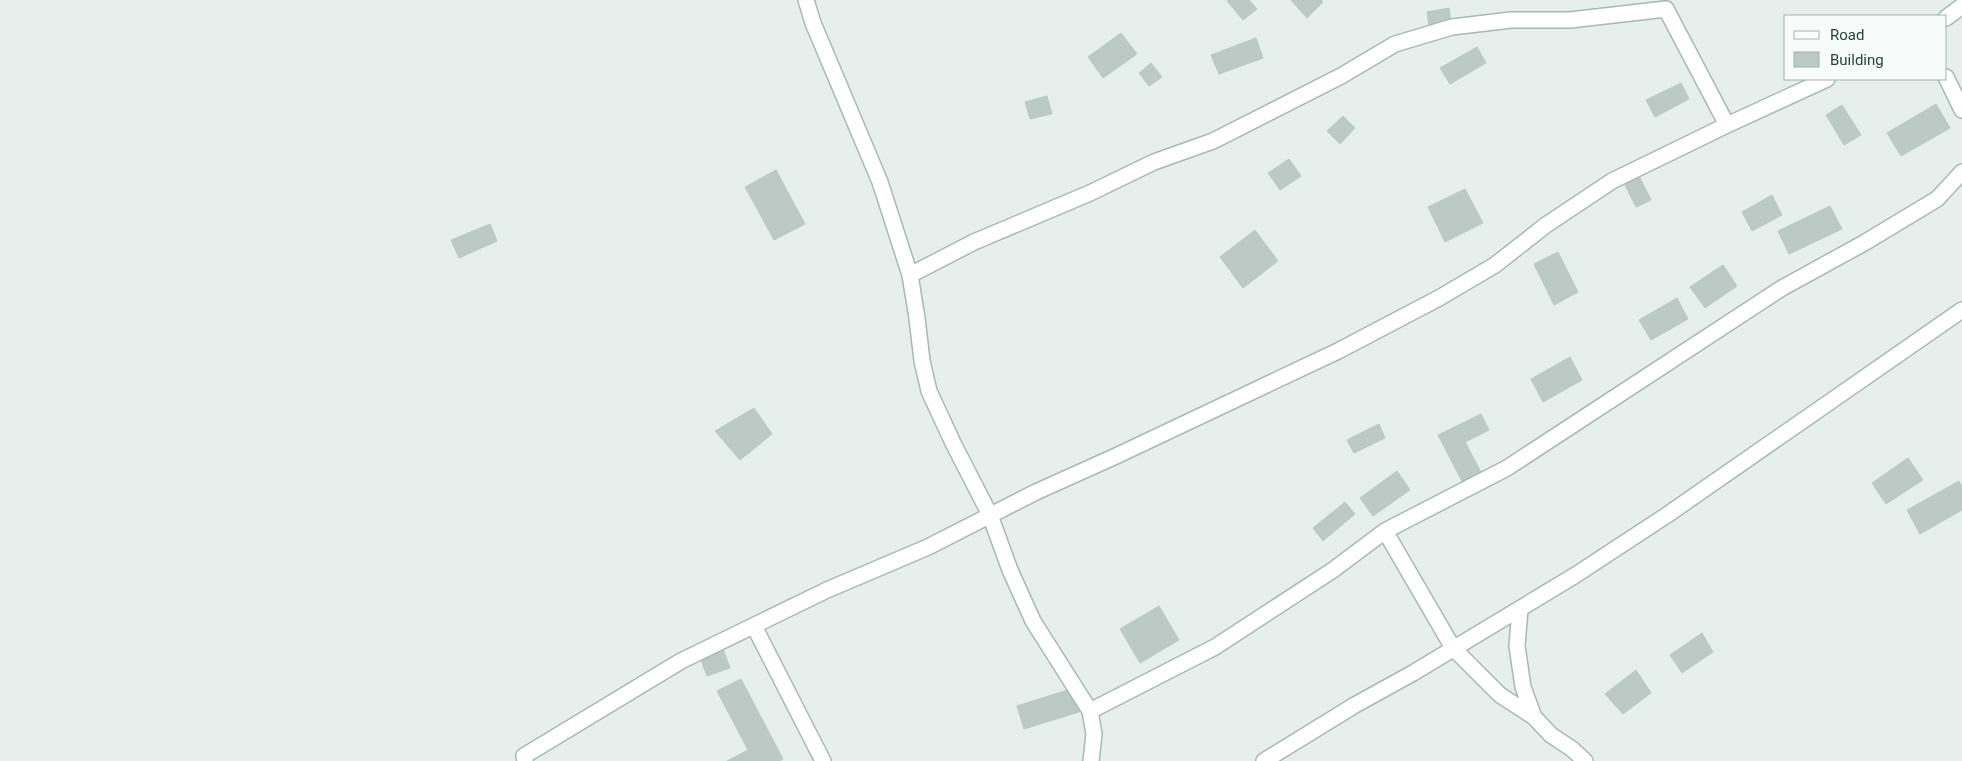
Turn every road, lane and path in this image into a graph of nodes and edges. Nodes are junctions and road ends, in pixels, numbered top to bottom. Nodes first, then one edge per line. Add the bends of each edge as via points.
1 (806, 0) edge
2 (1962, 6) edge
3 (1947, 17) edge
4 (1947, 79) edge
5 (1825, 80) edge
6 (1962, 110) edge
7 (1727, 124) junction
8 (1962, 172) edge
9 (910, 275) junction
10 (1962, 310) edge
11 (990, 515) junction
12 (1385, 531) junction
13 (1520, 609) junction
14 (754, 626) junction
15 (1453, 648) junction
16 (1090, 711) junction
17 (1534, 717) junction
18 (525, 761) edge
19 (823, 761) edge
20 (1091, 761) edge
21 (1264, 761) edge
22 (1585, 761) edge

1 - 9 street via 880,182
2 - 3 street
4 - 6 street
5 - 7 street
7 - 9 street via 1666,9 1570,20 1511,20 1452,28 1395,44 1341,76 1213,142 1154,162 974,242
7 - 11 street via 1612,181 1546,225 1495,265 1439,298 1329,356
8 - 12 street via 1937,199 1782,288 1507,468
9 - 11 street via 929,391
10 - 13 street via 1668,515
11 - 14 street via 928,547 827,590
11 - 16 street via 1033,621
12 - 15 street
12 - 16 street via 1333,570 1215,647
13 - 15 street
13 - 17 street via 1517,646 1523,687
14 - 18 street via 681,661 524,756
14 - 19 street
15 - 17 street via 1500,695
15 - 21 street
16 - 20 street via 1094,734
17 - 22 street via 1551,735

